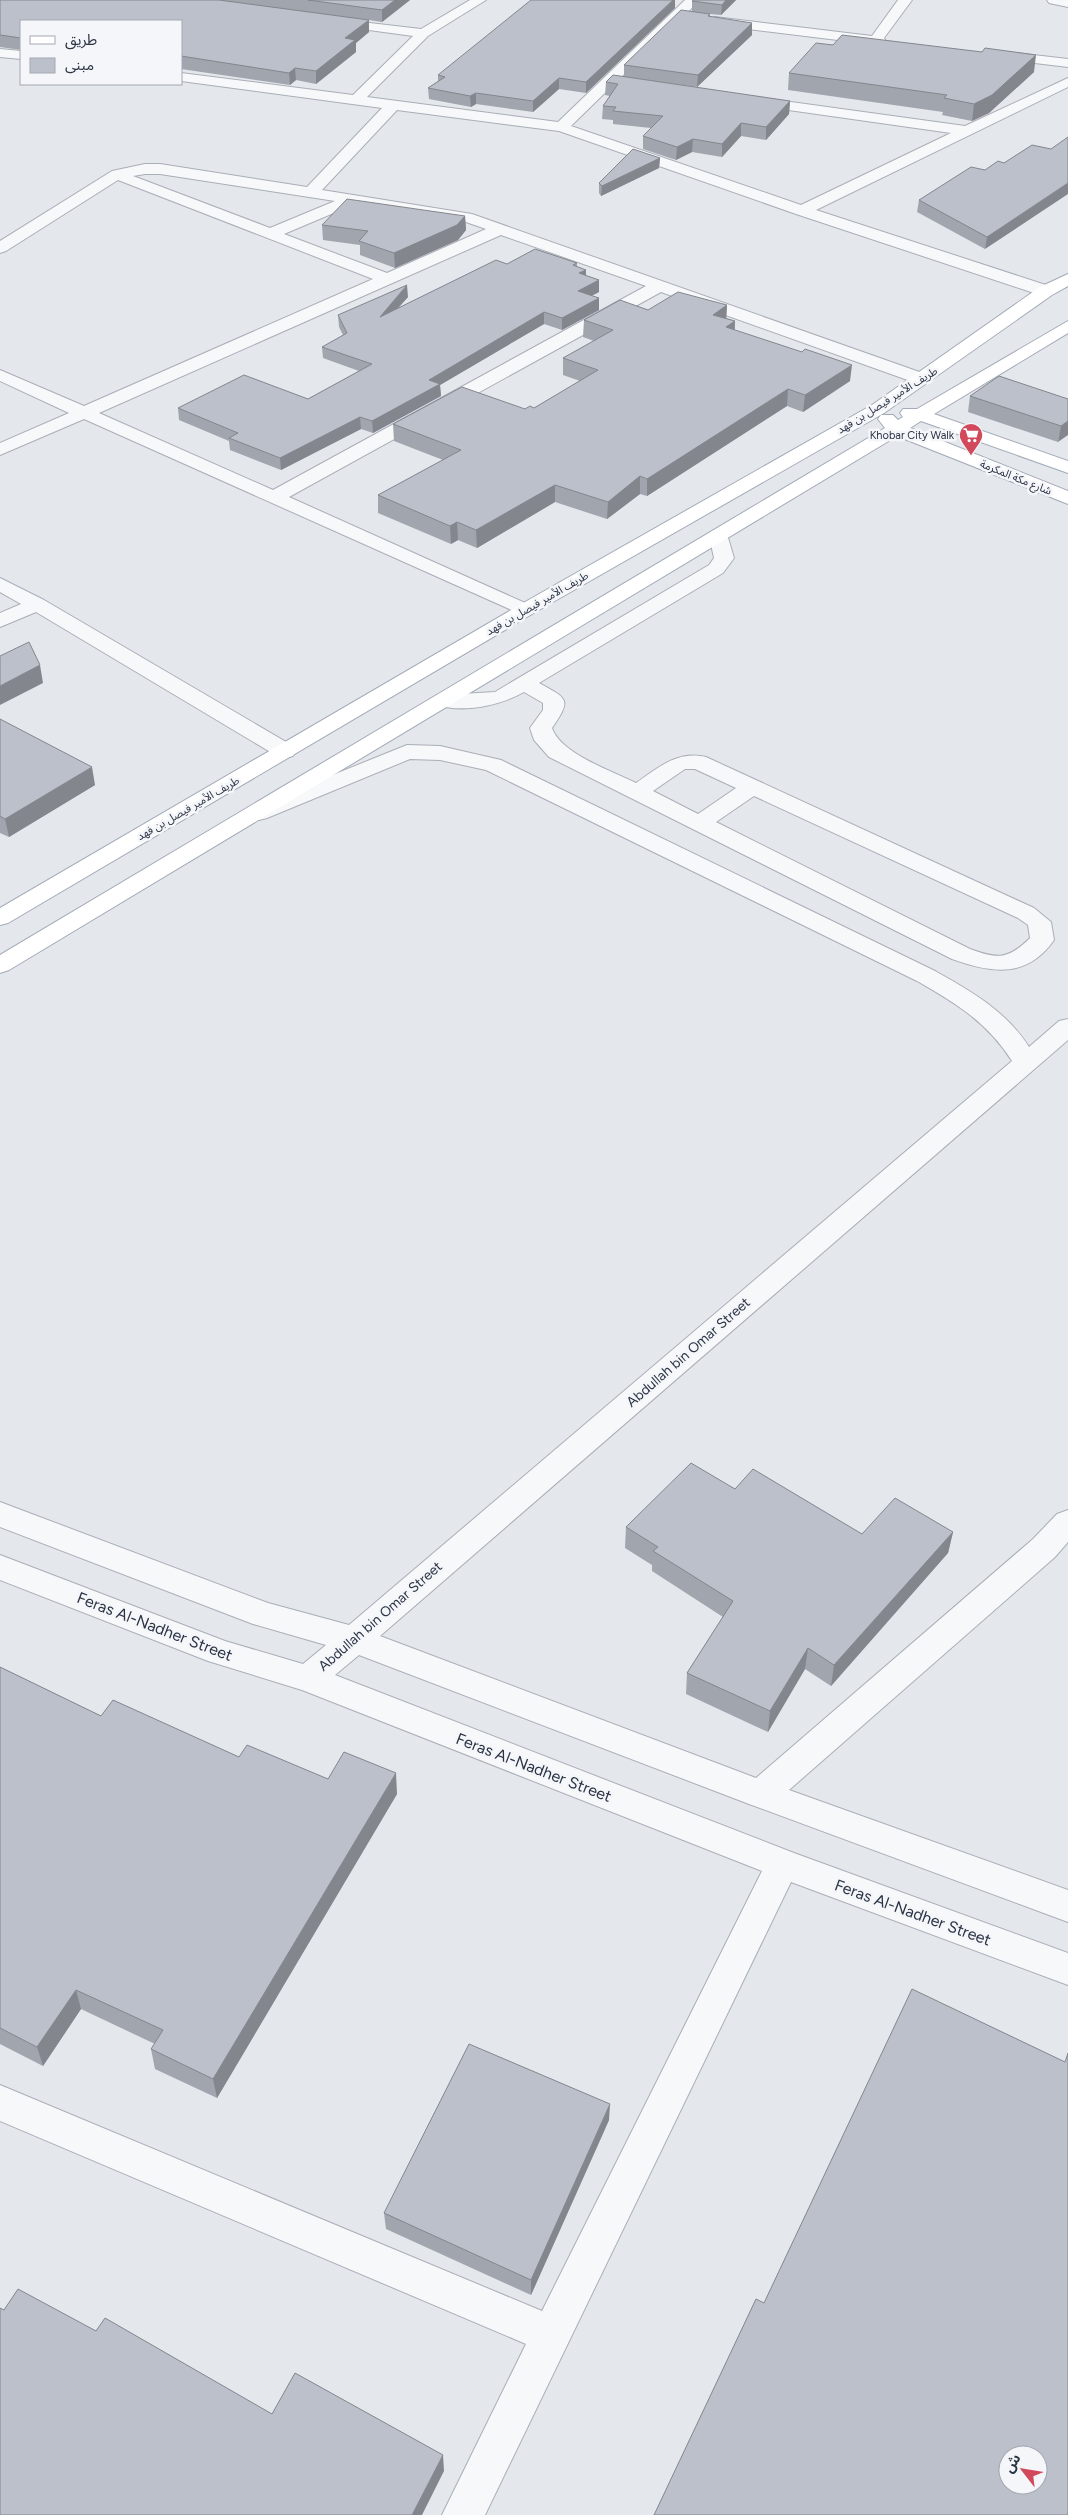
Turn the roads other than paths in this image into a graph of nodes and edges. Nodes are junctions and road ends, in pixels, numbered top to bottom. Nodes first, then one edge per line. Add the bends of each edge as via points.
1 (479, 0) edge
2 (905, 0) edge
3 (1054, 0) edge
4 (672, 2) edge
5 (691, 2) edge
6 (1068, 3) edge
7 (677, 16) junction
8 (318, 19) edge
9 (423, 34) junction
10 (876, 40) junction
11 (895, 43) edge
12 (0, 53) edge
13 (981, 53) edge
14 (20, 56) edge
15 (1068, 64) edge
16 (182, 77) edge
17 (609, 81) junction
18 (1068, 82) edge
19 (628, 84) edge
20 (735, 98) edge
21 (356, 100) junction
22 (393, 105) junction
23 (561, 127) junction
24 (968, 131) junction
25 (118, 174) junction
26 (311, 192) junction
27 (354, 199) junction
28 (802, 211) junction
29 (500, 229) junction
30 (270, 234) junction
31 (0, 248) edge
32 (387, 279) junction
33 (1068, 279) edge
34 (659, 286) junction
35 (1046, 291) junction
36 (1068, 326) edge
37 (0, 375) edge
38 (922, 379) junction
39 (878, 408) junction
40 (83, 412) junction
41 (920, 415) junction
42 (896, 429) junction
43 (0, 450) edge
44 (1068, 467) edge
45 (275, 497) junction
46 (1068, 498) edge
47 (719, 535) junction
48 (0, 584) edge
49 (37, 604) junction
50 (526, 610) junction
51 (0, 621) edge
52 (525, 683) junction
53 (443, 701) junction
54 (285, 751) junction
55 (750, 788) junction
56 (638, 792) junction
57 (246, 818) junction
58 (700, 823) junction
59 (0, 918) edge
60 (0, 965) edge
61 (1068, 1027) edge
62 (1026, 1063) junction
63 (0, 1514) edge
64 (1068, 1522) edge
65 (1056, 1552) edge
66 (0, 1567) edge
67 (353, 1639) junction
68 (308, 1679) junction
69 (761, 1794) junction
70 (784, 1864) junction
71 (1068, 1906) edge
72 (1068, 1969) edge
73 (0, 2103) edge
74 (551, 2335) junction
75 (462, 2515) edge

1 - 9 street
2 - 10 street
3 - 6 street
4 - 5 street
5 - 7 street
7 - 10 street
7 - 17 street
8 - 9 street
9 - 21 street
10 - 11 street
12 - 14 street
13 - 15 street
16 - 21 street
17 - 19 street
17 - 23 street
18 - 24 street
20 - 24 street
21 - 22 street
22 - 23 street
22 - 26 street
23 - 28 street
24 - 28 street
25 - 26 street via 160,169
25 - 30 street
25 - 31 street
26 - 27 street
27 - 29 street via 466,217
27 - 30 street
28 - 35 street
29 - 32 street
29 - 34 street
30 - 32 street
32 - 40 street
33 - 35 main road, طريف الأمير فيصل بن فهد
34 - 38 street
34 - 45 street
35 - 38 main road, طريف الأمير فيصل بن فهد
36 - 41 main road
37 - 40 street
38 - 39 main road, طريف الأمير فيصل بن فهد
39 - 41 main road, شارع مكة المكرمة
39 - 42 main road, شارع مكة المكرمة
39 - 50 main road, طريف الأمير فيصل بن فهد
40 - 43 street
40 - 45 street
41 - 42 main road
41 - 44 main road, شارع مكة المكرمة
42 - 46 main road, شارع مكة المكرمة
42 - 47 main road
45 - 50 street
47 - 52 street via 724,558 716,569
47 - 53 main road
48 - 49 street
49 - 51 street
49 - 54 street
50 - 54 main road, طريف الأمير فيصل بن فهد
52 - 53 street via 487,700
52 - 56 street via 554,700 554,710 541,728 545,740 557,752
53 - 57 main road
54 - 59 main road, طريف الأمير فيصل بن فهد
55 - 56 street via 698,762 689,761 680,763
55 - 58 street
55 - 58 street via 1026,913 1039,922 1042,940 1023,959 981,962
56 - 58 street
57 - 60 main road
57 - 62 street via 407,752 440,753 494,765 926,976 988,1016 1006,1033
61 - 62 street, Abdullah bin Omar Street
62 - 67 street, Abdullah bin Omar Street
63 - 67 street via 264,1615
64 - 65 street
65 - 69 street
66 - 68 street, Feras Al-Nadher Street via 219,1652
67 - 68 street, Abdullah bin Omar Street
67 - 69 street
68 - 70 street, Feras Al-Nadher Street
69 - 71 street
70 - 72 street, Feras Al-Nadher Street
70 - 74 street
73 - 74 street
74 - 75 street

